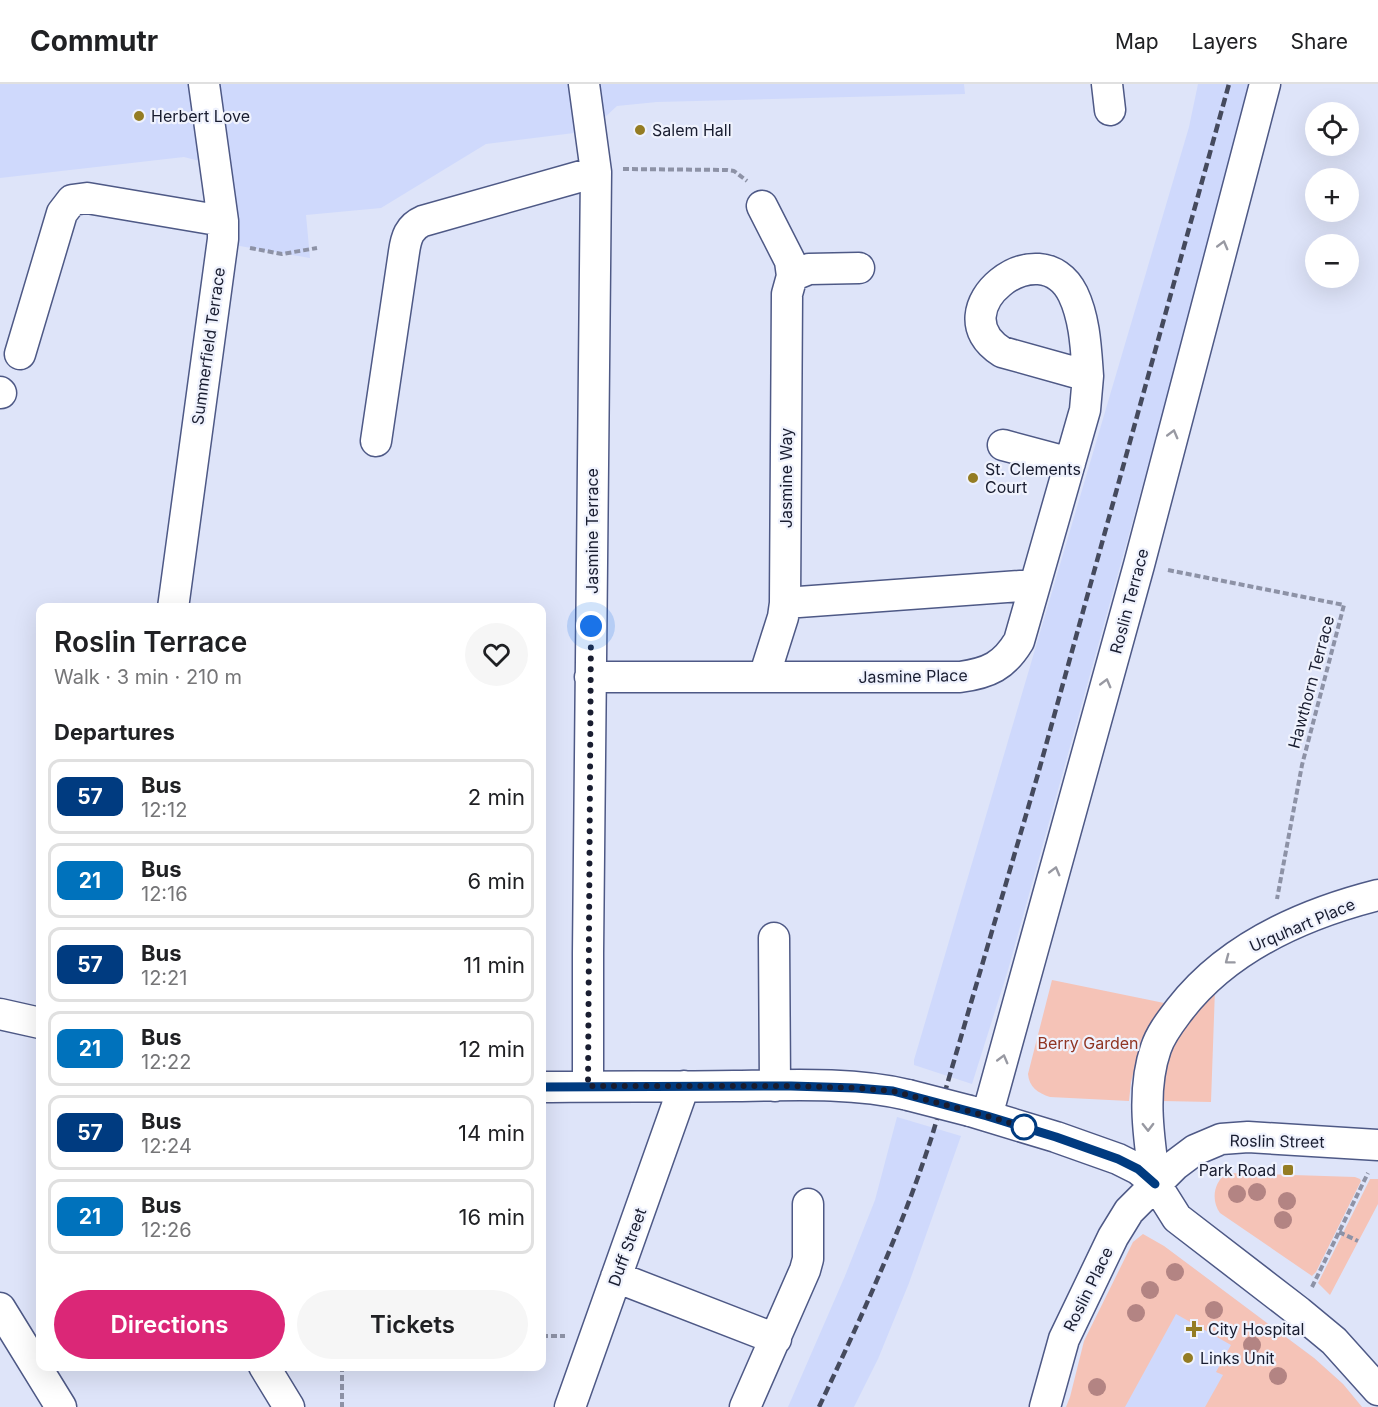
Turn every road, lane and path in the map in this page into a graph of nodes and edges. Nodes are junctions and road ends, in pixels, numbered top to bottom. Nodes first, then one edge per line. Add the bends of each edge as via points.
1 (584, 84) edge
2 (1265, 84) edge
3 (206, 94) edge
4 (596, 172) junction
5 (762, 206) joint
6 (223, 232) junction
7 (316, 249) dead end
8 (859, 268) dead end
9 (792, 276) junction
10 (20, 354) dead end
11 (1088, 376) dead end
12 (376, 441) dead end
13 (1003, 445) dead end
14 (1073, 452) junction
15 (1139, 565) junction
16 (1034, 585) junction
17 (173, 603) edge
18 (785, 603) junction
19 (590, 677) junction
20 (764, 677) junction
21 (1378, 895) edge
22 (1270, 935) junction
23 (774, 938) dead end
24 (0, 1014) edge
25 (36, 1022) edge
26 (588, 1086) junction
27 (684, 1086) junction
28 (775, 1086) junction
29 (546, 1087) edge
30 (979, 1114) junction
31 (1376, 1154) edge
32 (1155, 1184) junction
33 (808, 1204) dead end
34 (1339, 1232) junction
35 (1358, 1241) dead end
36 (616, 1277) junction
37 (0, 1308) edge
38 (1299, 1312) junction
39 (776, 1339) junction
40 (36, 1366) edge
41 (39, 1371) edge
42 (267, 1371) edge
43 (342, 1371) edge
44 (1378, 1390) edge
45 (61, 1407) edge
46 (289, 1407) edge
47 (342, 1407) edge
48 (570, 1407) edge
49 (745, 1407) edge
50 (1045, 1407) edge

1 - 4 street, Jasmine Terrace
15 -> 2 street, Roslin Terrace
3 - 6 street, Summerfield Terrace
4 - 5 path via 734,171 748,181
4 - 12 street via 412,227 406,241
4 - 19 street, Jasmine Terrace
5 - 9 street, Jasmine Way via 786,252
6 - 7 path via 282,254
6 - 10 street via 87,198 72,200 62,213
6 - 17 street, Summerfield Terrace
8 - 9 street via 809,269
9 - 18 street, Jasmine Way via 787,294
11 - 14 street, Jasmine Place via 1087,400
13 - 14 street
14 - 16 street, Jasmine Place
15 - 22 path, Hawthorn Terrace via 1344,604 1302,765
30 -> 15 street, Roslin Terrace
16 - 18 street
16 - 20 street, Jasmine Place via 1019,641 1003,663 988,671 960,677
18 - 20 street, Jasmine Way
19 - 20 street, Jasmine Place
19 - 26 street, Jasmine Terrace
21 - 22 street, Urquhart Place
22 -> 32 street, Urquhart Place via 1239,953 1202,983 1165,1029 1156,1047 1150,1071 1148,1133
23 - 28 street
24 - 25 street
26 - 27 street
26 - 29 street
27 - 28 street
27 - 36 street, Duff Street
28 - 30 street, bridge via 893,1091
30 - 32 street via 1118,1159
31 - 32 street, Roslin Street via 1248,1137 1221,1139 1195,1150
31 - 34 path
32 - 38 street via 1177,1218
32 - 50 street, Roslin Place via 1129,1211 1113,1237 1064,1339
33 - 39 street via 808,1259
34 - 35 path
34 - 38 path
36 - 39 street
36 - 48 street, Duff Street
37 - 40 street
38 - 44 street via 1334,1341
39 - 49 street
41 - 45 street
42 - 46 street
43 - 47 path

